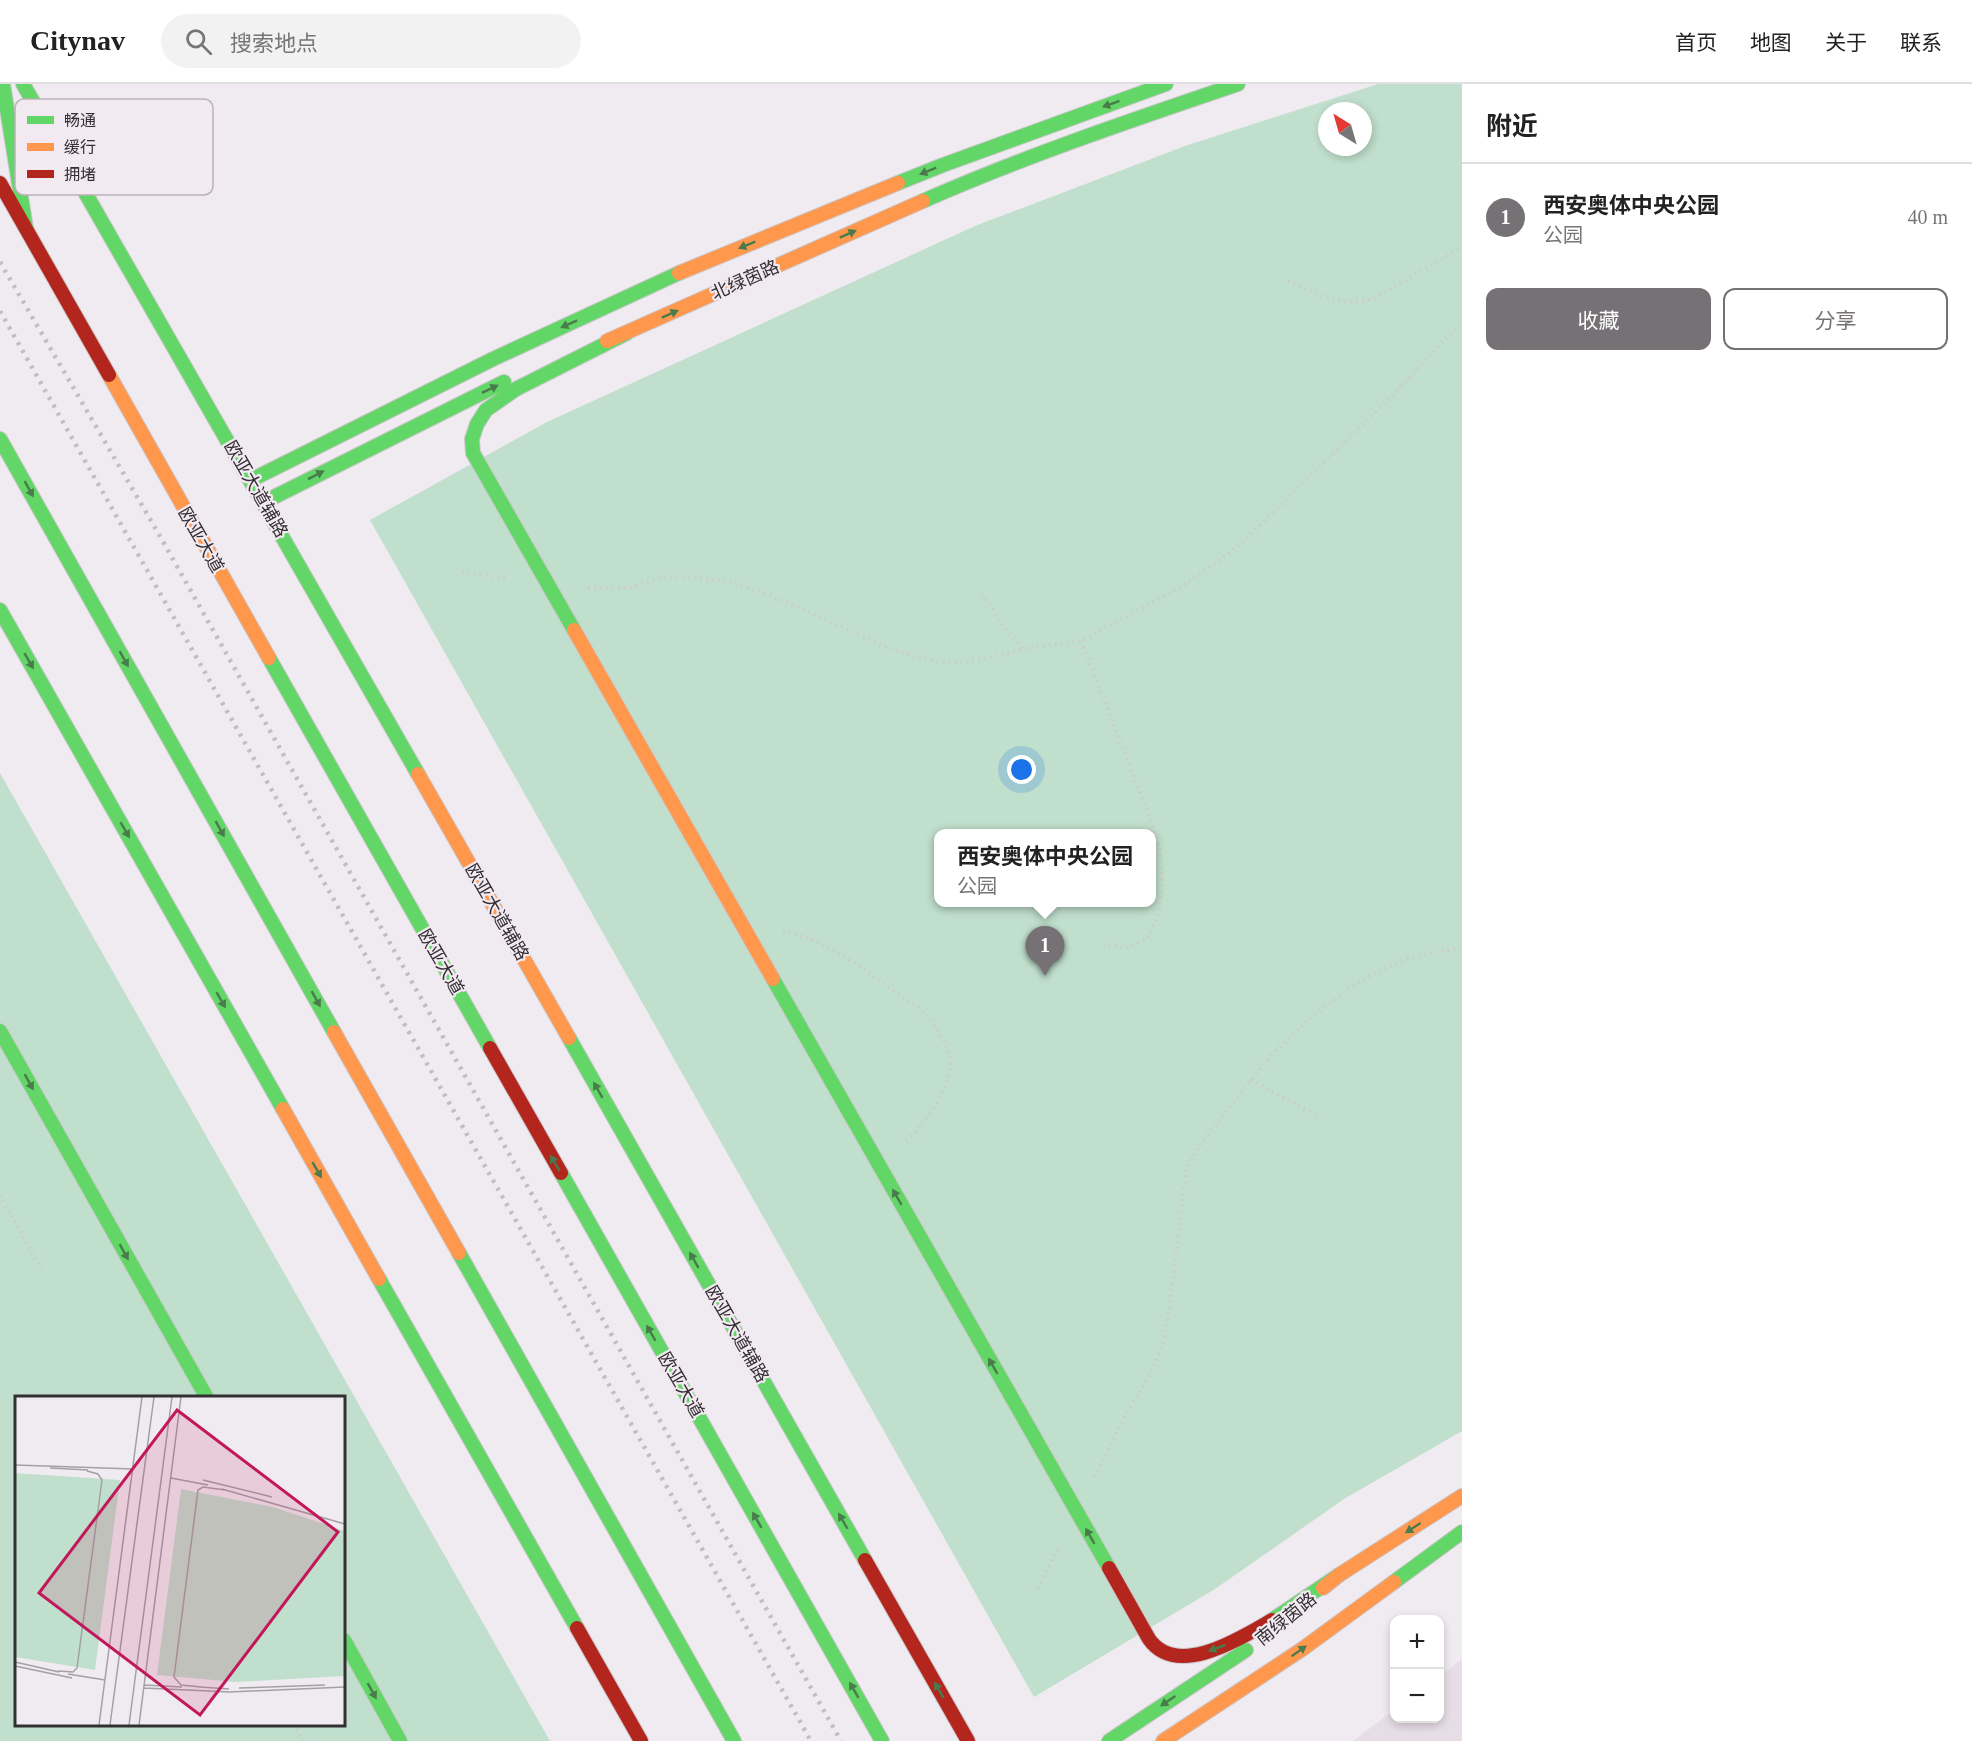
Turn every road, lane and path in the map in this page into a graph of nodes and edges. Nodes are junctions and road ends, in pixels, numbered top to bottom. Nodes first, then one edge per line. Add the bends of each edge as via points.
1 (3, 84) edge
2 (23, 84) edge
3 (1166, 84) edge
4 (1238, 84) edge
5 (32, 99) edge
6 (15, 158) edge
7 (0, 183) edge
8 (21, 195) edge
9 (87, 195) edge
10 (27, 232) junction
11 (1462, 247) edge
12 (1288, 281) dead end
13 (1462, 322) edge
14 (627, 333) junction
15 (0, 439) edge
16 (251, 480) junction
17 (264, 502) junction
18 (462, 572) dead end
19 (548, 584) junction
20 (982, 594) dead end
21 (1, 615) edge
22 (1081, 641) junction
23 (1023, 649) junction
24 (1152, 829) edge
25 (1156, 840) edge
26 (775, 929) dead end
27 (1103, 944) dead end
28 (1462, 947) edge
29 (0, 1031) edge
30 (1251, 1080) junction
31 (1317, 1116) dead end
32 (879, 1166) junction
33 (0, 1195) edge
34 (42, 1271) dead end
35 (206, 1396) edge
36 (1462, 1496) edge
37 (1077, 1512) junction
38 (1462, 1532) edge
39 (1339, 1575) junction
40 (1038, 1588) dead end
41 (345, 1642) edge
42 (295, 1726) edge
43 (304, 1741) edge
44 (400, 1741) edge
45 (641, 1741) edge
46 (734, 1741) edge
47 (882, 1741) edge
48 (968, 1741) edge
49 (1109, 1741) edge
50 (1163, 1741) edge

1 - 6 street
2 - 5 street, 欧亚大道辅路
3 -> 16 street, 北绿茵路 via 943,165 695,266 492,358
14 -> 4 street, 北绿茵路 via 975,178
7 - 10 street, 欧亚大道
8 - 10 street
9 - 16 street, 欧亚大道辅路
47 -> 10 street, 欧亚大道
11 - 12 path via 1372,299 1332,299
13 - 22 path via 1243,542 1182,586
17 -> 14 street, 北绿茵路 via 525,372
14 - 19 street via 516,389 486,410 472,439 473,453
15 -> 46 street
16 - 17 street, 欧亚大道辅路
48 -> 17 street, 欧亚大道辅路
18 - 19 path
19 - 23 path via 609,589 629,588 664,577 723,580 921,658 951,663
19 - 32 street
20 - 23 path
21 -> 45 street
22 - 23 path
22 - 24 path
25 - 27 path via 1162,888 1158,916 1147,939 1126,948
26 - 32 path via 818,942 872,974 922,1011 950,1054 948,1077 937,1105 907,1141
28 - 30 path via 1407,959 1348,989 1270,1055
29 -> 35 street
30 - 31 path
30 - 37 path via 1199,1146 1186,1170 1164,1338 1153,1369
37 -> 32 street
33 - 34 path
36 -> 39 street, 南绿茵路
39 -> 37 street via 1251,1633 1215,1650 1172,1656 1156,1649
37 - 40 path
50 -> 38 street, 南绿茵路 via 1301,1650
39 -> 49 street, 南绿茵路 via 1249,1648
41 -> 44 street
42 - 43 path

